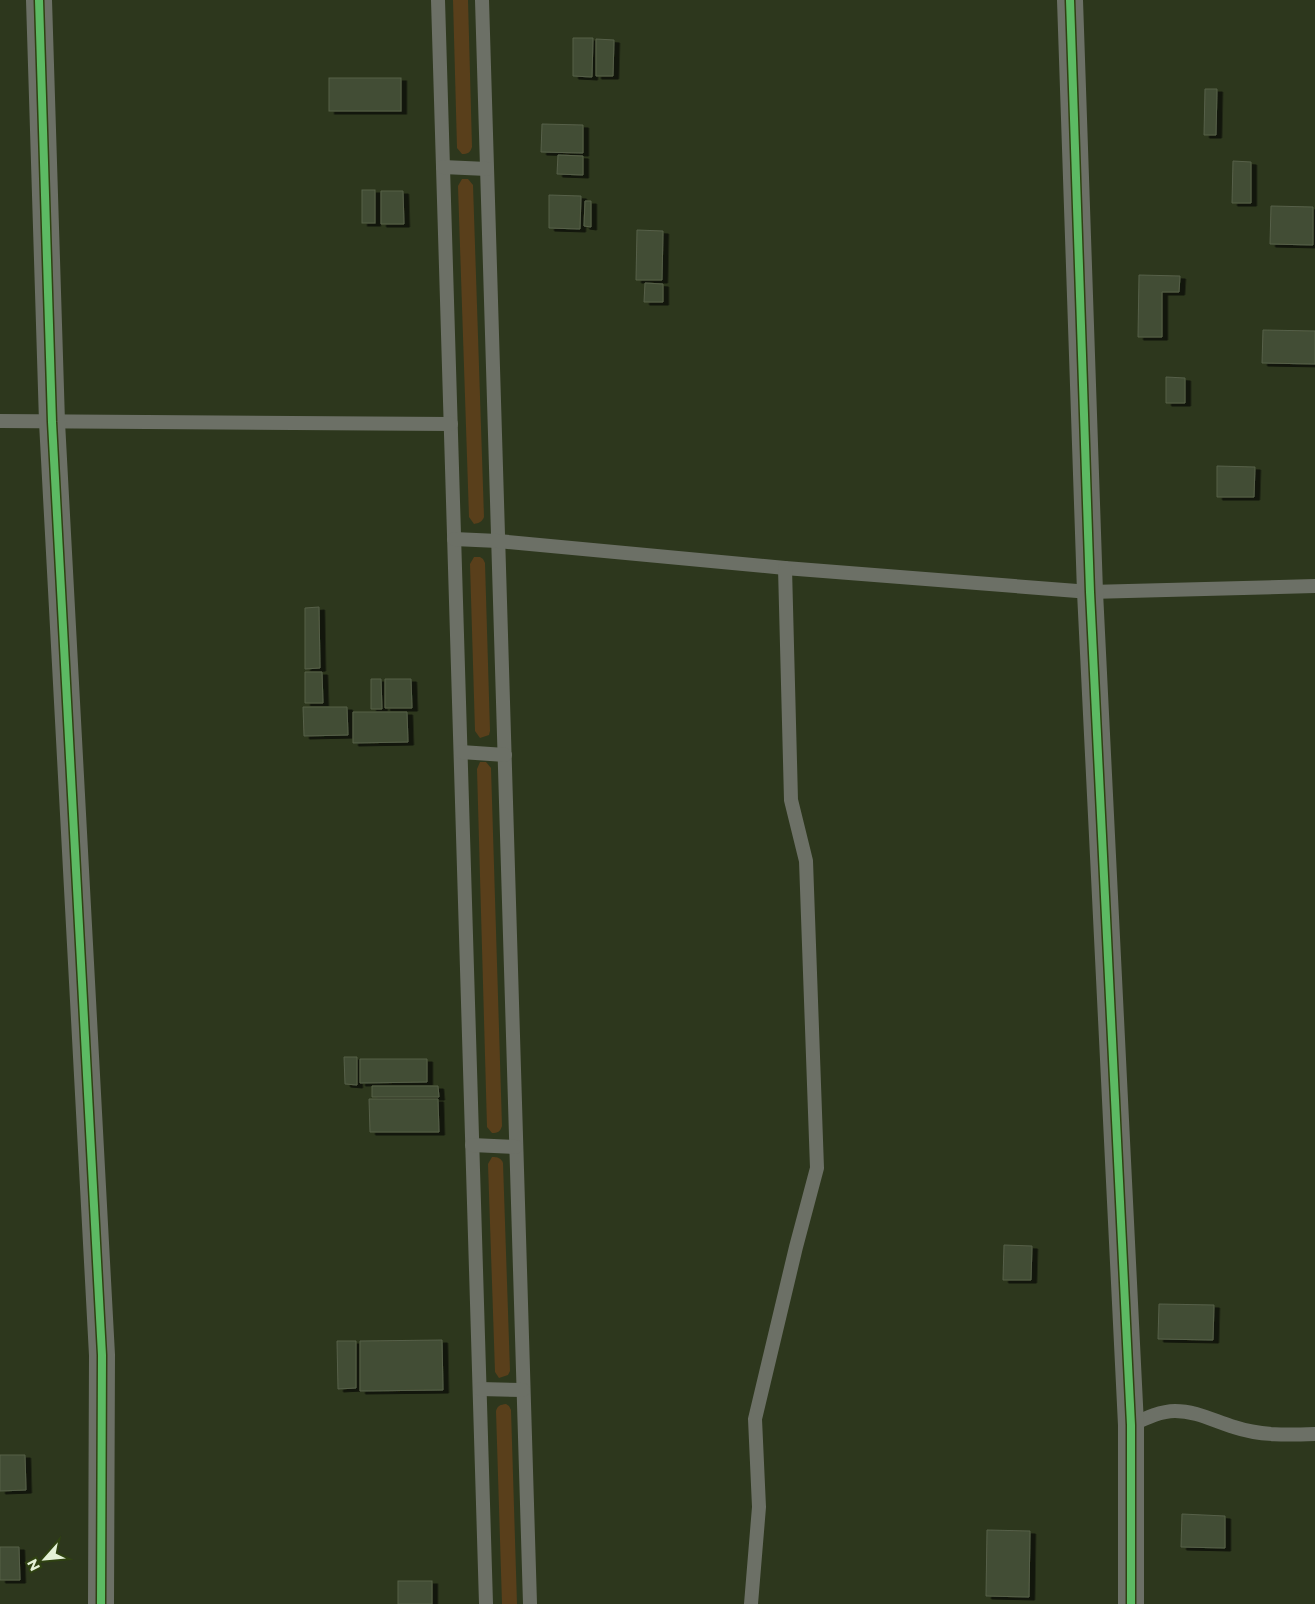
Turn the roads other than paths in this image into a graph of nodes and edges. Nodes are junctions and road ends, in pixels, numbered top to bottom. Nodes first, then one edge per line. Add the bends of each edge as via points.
1 (39, 0) edge
2 (438, 0) edge
3 (482, 0) edge
4 (1070, 0) edge
5 (443, 167) junction
6 (487, 169) junction
7 (0, 421) edge
8 (52, 422) junction
9 (451, 424) junction
10 (454, 539) junction
11 (498, 541) junction
12 (786, 568) junction
13 (1315, 586) edge
14 (1090, 592) junction
15 (461, 752) junction
16 (504, 755) junction
17 (472, 1145) junction
18 (516, 1147) junction
19 (480, 1389) junction
20 (523, 1390) junction
21 (1131, 1425) junction
22 (1315, 1434) edge
23 (101, 1604) edge
24 (486, 1604) edge
25 (530, 1604) edge
26 (751, 1604) edge
27 (1130, 1604) edge

1 - 8 street
2 - 5 lane
3 - 6 lane
4 - 14 street
5 - 6 lane
5 - 9 lane
6 - 11 lane
7 - 8 lane
8 - 9 lane
8 - 23 street via 102,1355
9 - 10 lane
10 - 11 lane
10 - 15 lane
11 - 12 lane
11 - 16 lane
12 - 14 lane
12 - 26 lane via 791,800 806,861 817,1168 755,1419 759,1507
13 - 14 lane
14 - 21 street
15 - 16 lane
15 - 17 lane
16 - 18 lane
17 - 18 lane
17 - 19 lane
18 - 20 lane
19 - 20 lane
19 - 24 lane
20 - 25 lane
21 - 22 lane via 1156,1414 1173,1411 1194,1413 1235,1428 1267,1434
21 - 27 street

